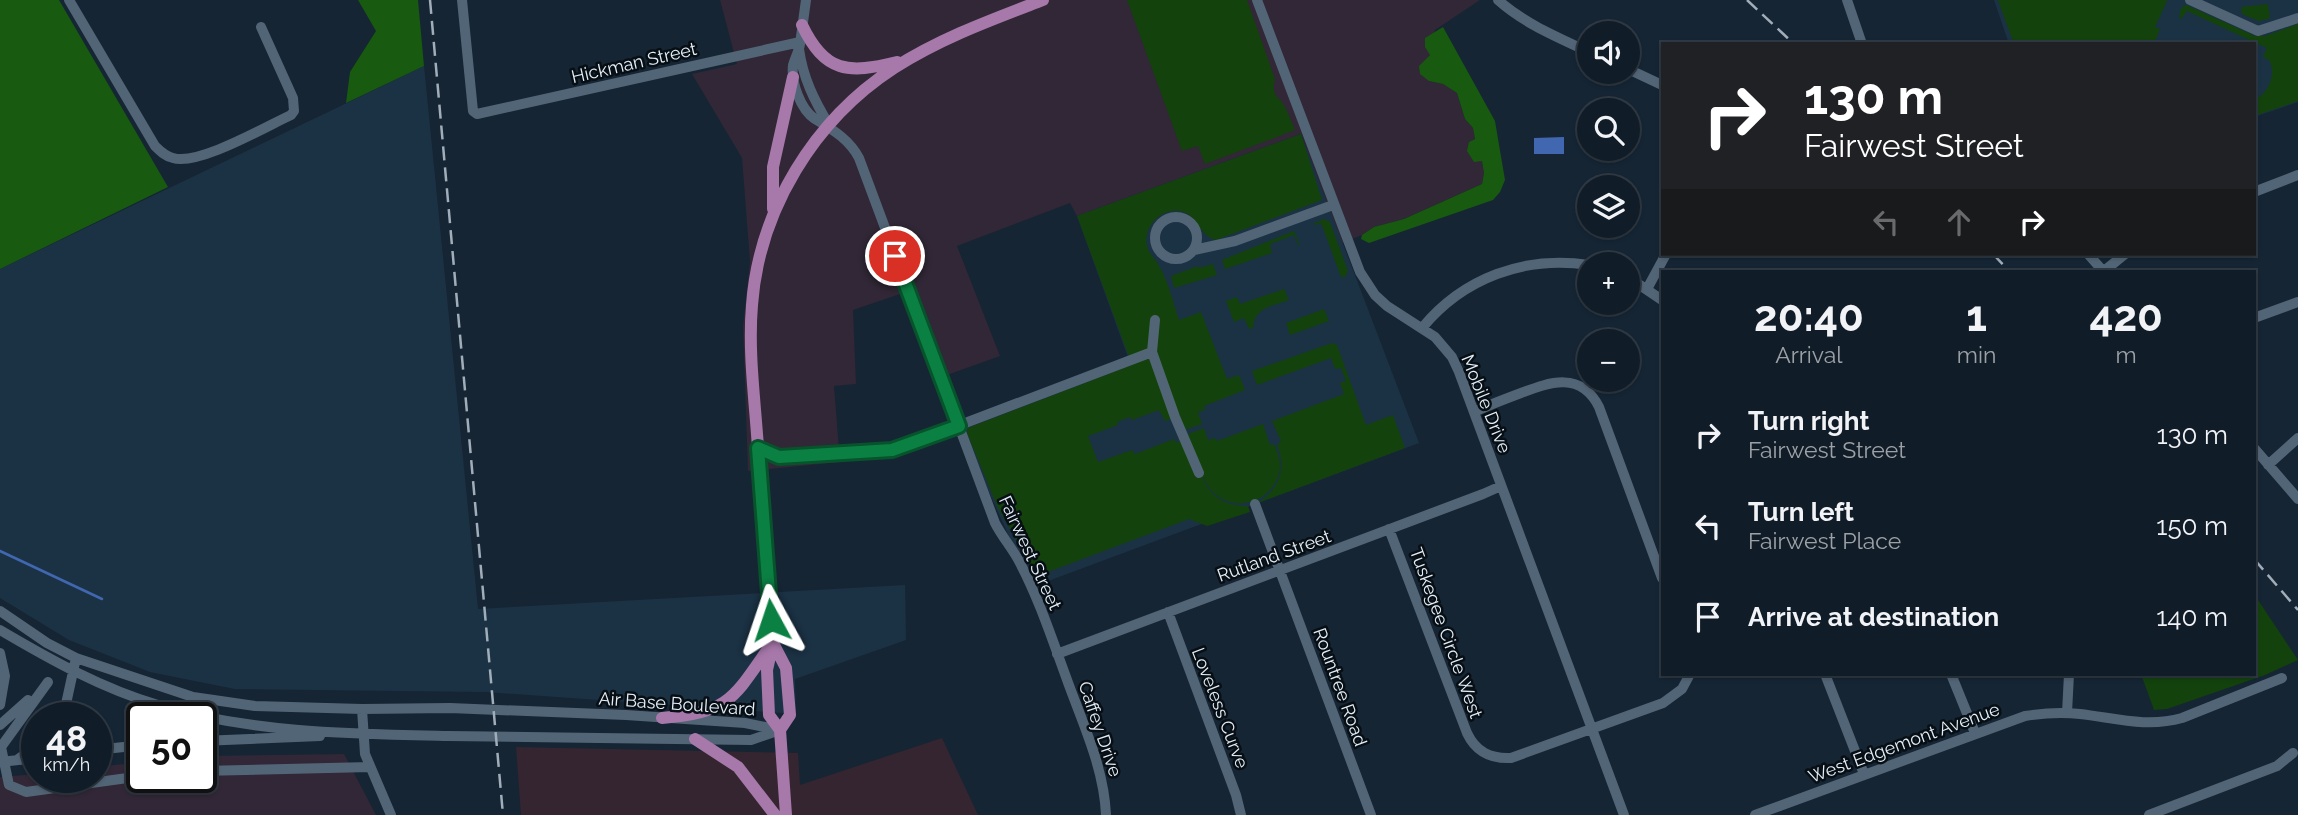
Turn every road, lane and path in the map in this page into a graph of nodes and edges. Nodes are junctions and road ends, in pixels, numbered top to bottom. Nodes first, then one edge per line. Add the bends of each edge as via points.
1 (69, 0) edge
2 (463, 0) edge
3 (806, 0) edge
4 (1043, 0) edge
5 (1257, 0) edge
6 (1499, 0) edge
7 (1847, 0) edge
8 (2190, 0) edge
9 (2298, 18) edge
10 (802, 25) junction
11 (261, 27) dead end
12 (1861, 42) edge
13 (800, 45) junction
14 (1577, 46) edge
15 (908, 60) junction
16 (1640, 75) edge
17 (793, 77) junction
18 (1661, 85) edge
19 (829, 125) junction
20 (2298, 175) edge
21 (2256, 191) edge
22 (1333, 205) junction
23 (774, 213) junction
24 (1194, 250) junction
25 (1665, 256) edge
26 (2090, 256) edge
27 (2123, 256) edge
28 (1577, 264) edge
29 (2103, 270) edge
30 (2105, 270) edge
31 (1640, 285) edge
32 (1647, 289) junction
33 (1661, 298) edge
34 (2298, 302) edge
35 (2256, 317) edge
36 (1155, 320) dead end
37 (1422, 328) junction
38 (1152, 352) junction
39 (1474, 412) junction
40 (959, 426) junction
41 (2298, 438) edge
42 (758, 448) junction
43 (2256, 450) edge
44 (2269, 465) junction
45 (1199, 473) dead end
46 (1501, 486) junction
47 (2298, 499) edge
48 (1255, 504) dead end
49 (1390, 530) junction
50 (1280, 570) junction
51 (1661, 575) edge
52 (0, 611) edge
53 (1168, 612) junction
54 (0, 631) edge
55 (773, 643) junction
56 (0, 653) edge
57 (1058, 654) junction
58 (76, 658) junction
59 (69, 670) junction
60 (1689, 676) edge
61 (1826, 676) edge
62 (1952, 676) edge
63 (2068, 676) edge
64 (2283, 678) dead end
65 (48, 682) junction
66 (66, 702) edge
67 (0, 705) edge
68 (362, 709) junction
69 (2067, 713) junction
70 (662, 718) junction
71 (0, 726) edge
72 (1592, 729) junction
73 (780, 730) junction
74 (1975, 733) junction
75 (364, 734) junction
76 (695, 739) junction
77 (217, 740) edge
78 (2293, 753) dead end
79 (21, 756) edge
80 (16, 760) junction
81 (21, 760) edge
82 (1, 762) edge
83 (370, 766) junction
84 (217, 771) edge
85 (1864, 775) junction
86 (126, 777) edge
87 (391, 815) edge
88 (775, 815) edge
89 (786, 815) edge
90 (1106, 815) edge
91 (1241, 815) edge
92 (1371, 815) edge
93 (1624, 815) edge
94 (1755, 815) edge
95 (2149, 815) edge

1 - 11 street via 155,146 172,158 205,155 294,111 293,98
2 - 13 street, Hickman Street via 474,113
3 - 10 street
4 - 15 main road via 979,23
5 - 22 street, Mobile Drive
6 - 14 street via 1515,15
7 - 12 street
8 - 9 street via 2258,31
10 - 13 street
10 - 15 main road via 817,52 831,63 874,68
13 - 17 street
13 - 19 street via 804,77
15 - 19 main road via 871,85
16 - 18 street
17 - 19 street via 807,111
17 - 23 main road via 773,167
19 - 23 main road
19 - 40 street, Fairwest Street via 859,158
20 - 21 street
22 - 24 street via 1235,241
22 - 37 street, Mobile Drive via 1367,285 1387,306
23 - 42 main road via 760,252 752,307
24 - 24 street via 1179,260 1162,255 1155,239 1161,222 1178,216 1187,219 1197,233
25 - 32 street
26 - 29 street
27 - 30 street
28 - 37 street via 1543,262 1499,272 1455,296
31 - 32 street
32 - 33 street
34 - 35 street
36 - 38 street
37 - 39 street, Mobile Drive via 1452,357
38 - 40 street
38 - 45 street
39 - 46 street, Mobile Drive
39 - 51 street via 1550,383 1566,382 1586,390 1599,407
40 - 42 street via 892,450 779,457
40 - 57 street, Fairwest Street via 995,523 1032,587
41 - 44 street
42 - 55 main road
43 - 44 street
44 - 47 street
46 - 49 street, Rutland Street
46 - 72 street, Mobile Drive
48 - 50 street, Rountree Road
49 - 50 street, Rutland Street
49 - 72 street, Tuskegee Circle West via 1477,749 1493,757 1511,758
50 - 53 street, Rutland Street
50 - 92 street, Rountree Road
52 - 58 street, Air Base Boulevard
53 - 57 street, Rutland Street
53 - 91 street, Loveless Curve
54 - 59 street, Air Base Boulevard
55 - 70 main road via 740,691 727,701 695,715
55 - 73 main road via 766,670 769,715
55 - 73 main road via 786,668 790,715
56 - 67 street via 5,676
57 - 90 street, Caffey Drive via 1097,762
58 - 59 street
58 - 68 street, Air Base Boulevard via 193,697 255,706
59 - 65 street
59 - 66 street
59 - 75 street, Air Base Boulevard via 159,706 228,721
60 - 72 street via 1671,699
61 - 85 street
62 - 74 street
63 - 69 street
64 - 69 street, West Edgemont Avenue via 2166,722
65 - 71 street
65 - 82 street via 1,747
68 - 70 street, Air Base Boulevard via 450,708
68 - 75 street
69 - 74 street, West Edgemont Avenue via 2025,716
70 - 73 street, Air Base Boulevard
72 - 93 street, Mobile Drive
73 - 76 street, Air Base Boulevard via 751,740
73 - 89 main road
74 - 85 street, West Edgemont Avenue
75 - 76 street, Air Base Boulevard
75 - 77 street
75 - 83 street
76 - 88 main road via 738,767
78 - 95 street via 2277,766
79 - 80 street
80 - 81 street
80 - 82 street
82 - 86 street via 9,785 26,792
83 - 84 street
83 - 87 street
85 - 94 street, West Edgemont Avenue

